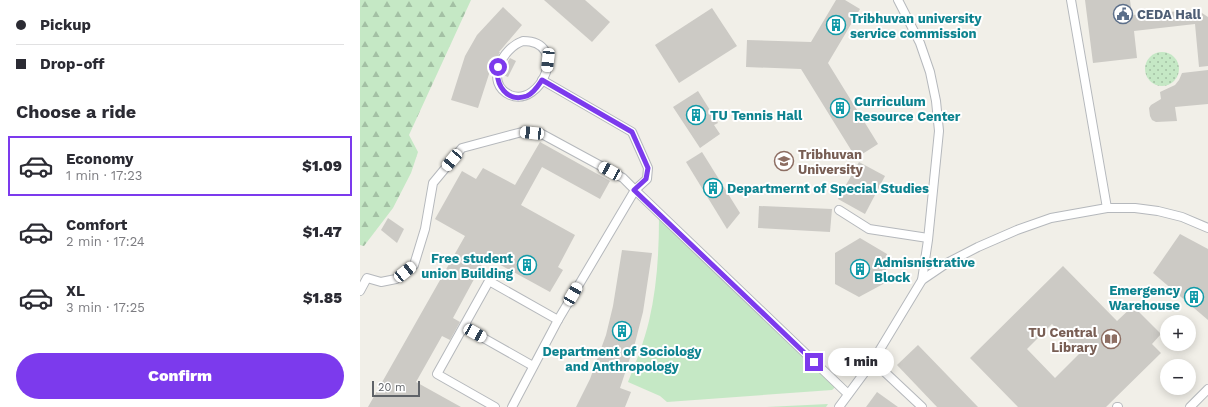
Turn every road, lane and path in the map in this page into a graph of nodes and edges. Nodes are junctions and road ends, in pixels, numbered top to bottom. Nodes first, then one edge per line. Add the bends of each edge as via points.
1 (898, 0) edge
2 (1071, 0) edge
3 (542, 80) junction
4 (634, 190) junction
5 (1107, 208) junction
6 (839, 210) dead end
7 (1208, 228) edge
8 (928, 238) junction
9 (922, 280) junction
10 (360, 292) edge
11 (558, 320) junction
12 (464, 327) junction
13 (873, 361) junction
14 (534, 366) junction
15 (1208, 389) edge
16 (848, 394) junction
17 (496, 407) edge
18 (512, 407) edge
19 (839, 407) edge
20 (922, 407) edge
21 (1190, 407) edge

1 - 8 lane via 920,42 936,101 939,131
2 - 5 lane
3 - 3 lane via 548,60 543,47 530,41 515,43 502,59 497,75 502,89 507,94 520,97 533,92
3 - 4 lane via 632,132 648,168 646,179
4 - 10 lane via 623,178 542,134 522,132 462,148 432,183 425,229 414,265 396,279 381,282 367,278
4 - 11 lane
4 - 16 lane
5 - 7 lane via 1158,211 1182,217
5 - 9 lane via 1051,218 1017,230 947,263
6 - 8 lane via 869,229
8 - 9 lane
9 - 13 lane
11 - 12 lane via 489,281
11 - 14 lane
12 - 14 lane
12 - 17 lane via 437,374
13 - 16 lane
13 - 20 lane
14 - 18 lane
15 - 21 lane
16 - 19 lane

